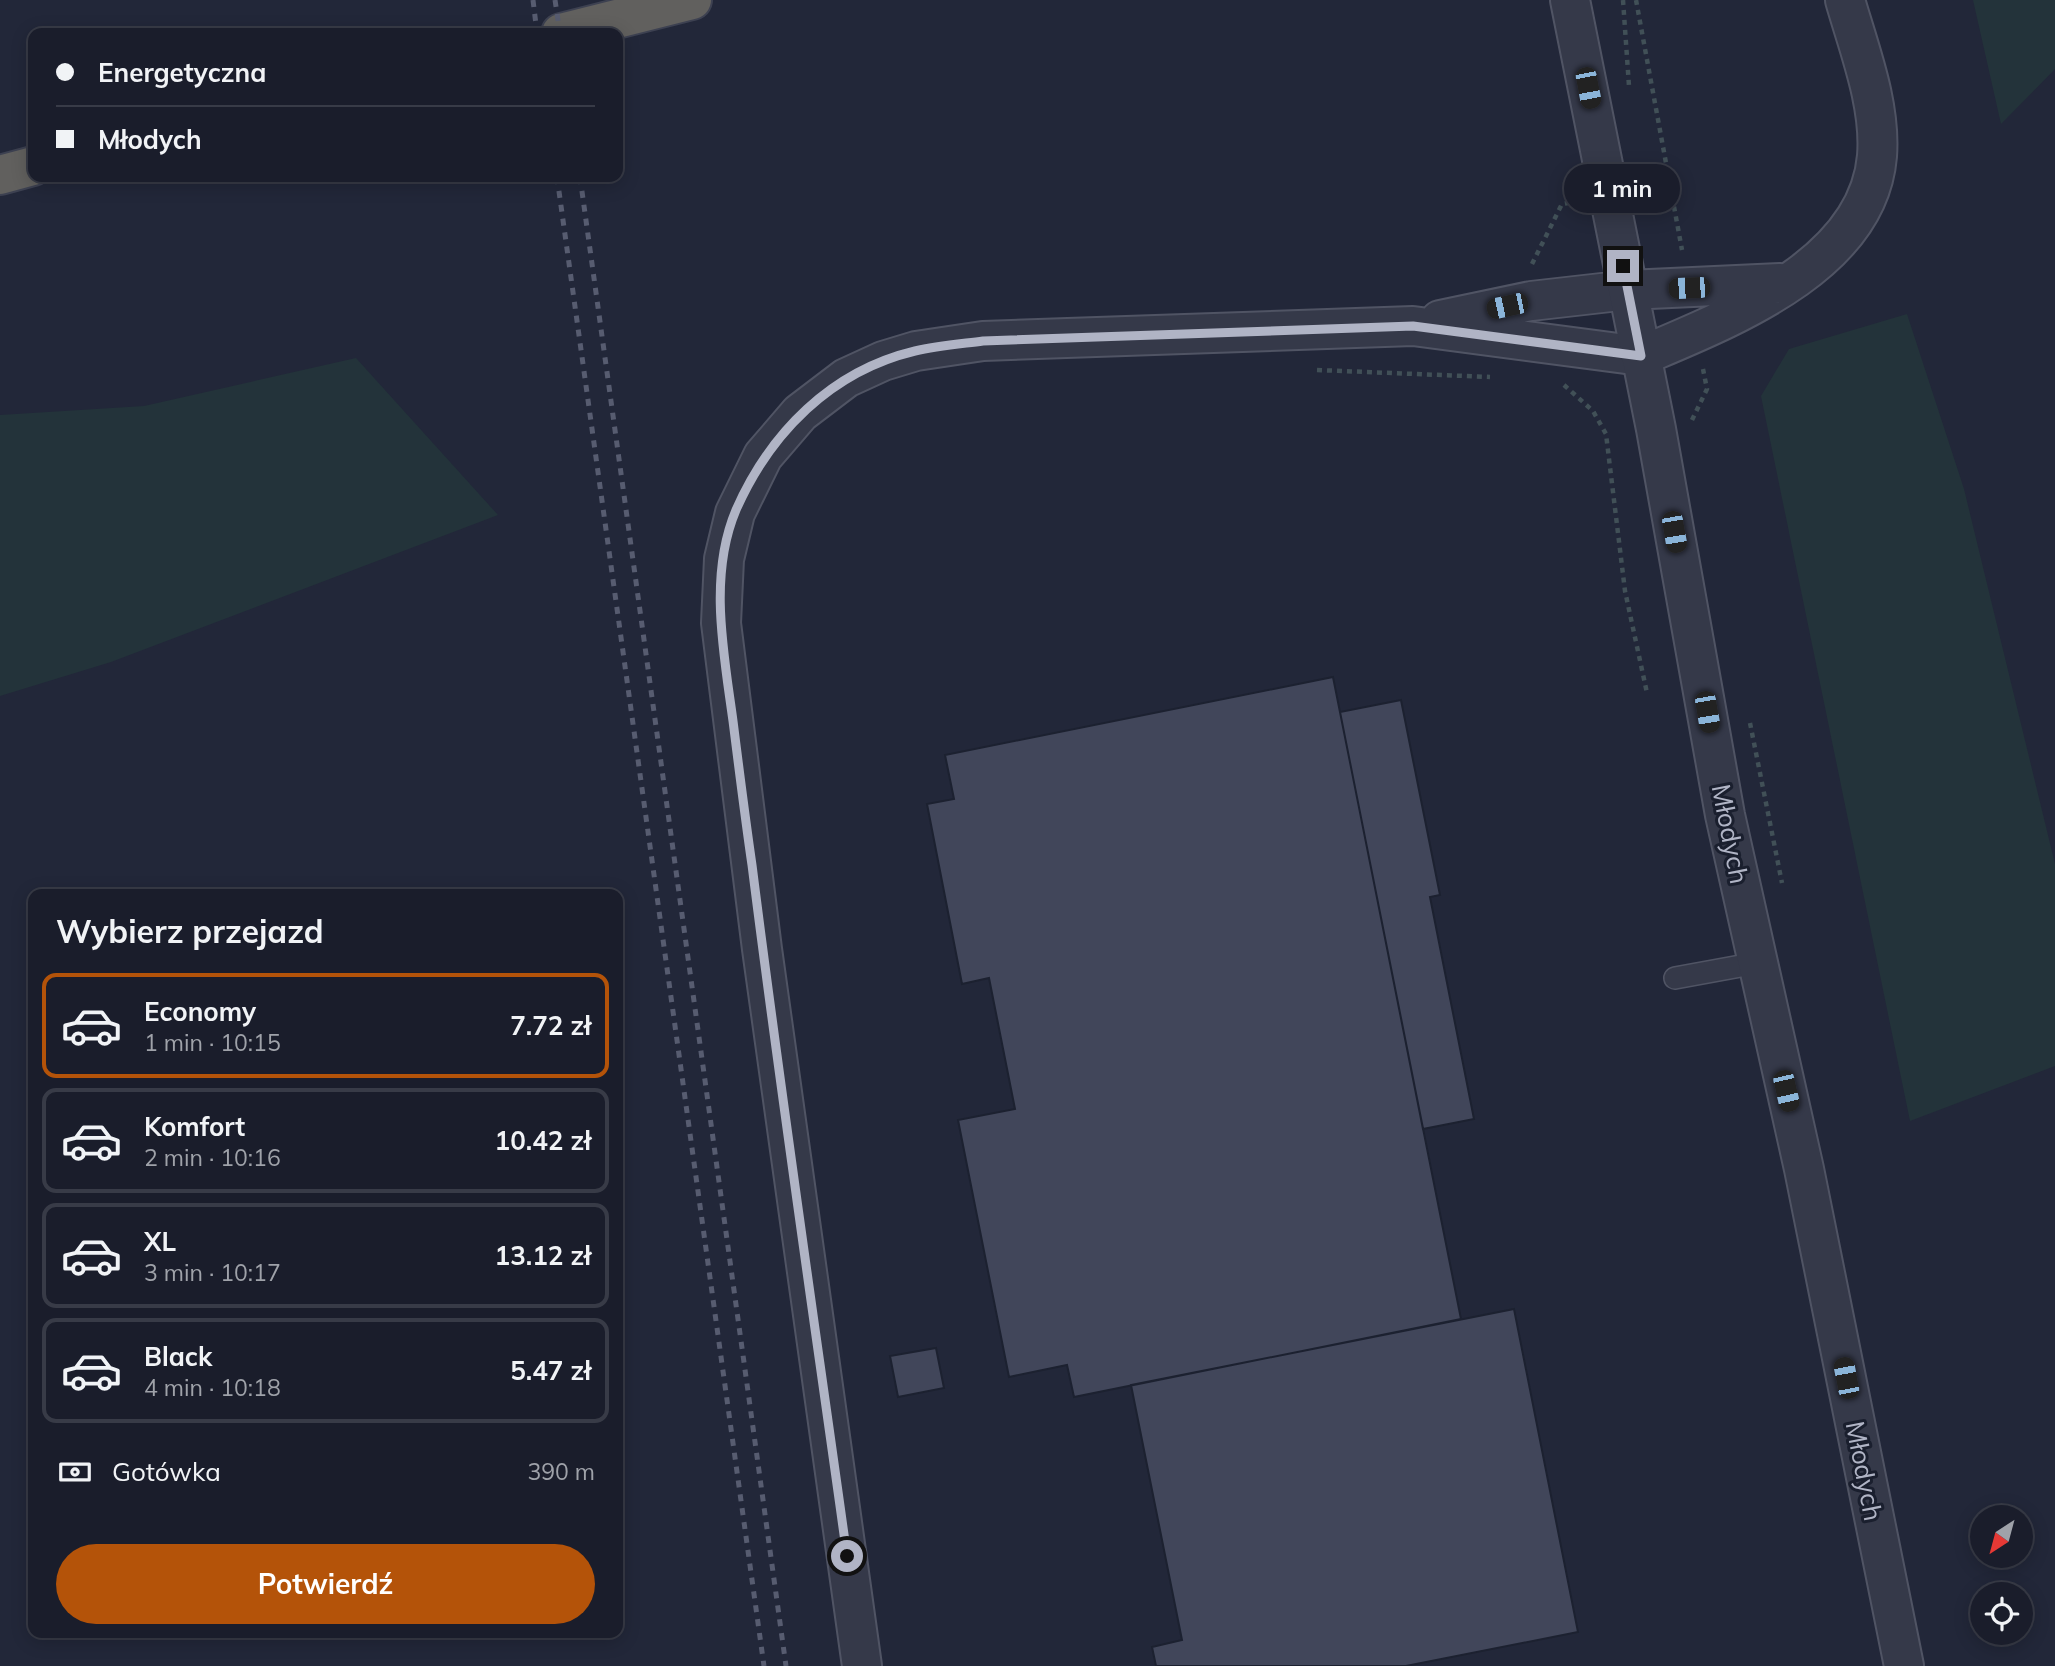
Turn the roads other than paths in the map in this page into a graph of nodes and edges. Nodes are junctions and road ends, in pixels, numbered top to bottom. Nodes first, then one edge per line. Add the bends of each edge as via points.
1 (692, 0) edge
2 (1570, 0) edge
3 (1845, 0) edge
4 (581, 28) edge
5 (28, 167) edge
6 (0, 175) edge
7 (1785, 283) junction
8 (1628, 290) junction
9 (1413, 326) junction
10 (1641, 356) junction
11 (1756, 963) junction
12 (1675, 978) dead end
13 (862, 1666) edge
14 (1904, 1666) edge

1 - 4 highway
2 - 8 street, Młodych
3 - 7 street via 1876,125 1871,187 1832,250
5 - 6 highway
7 - 8 street
7 - 10 street via 1732,317
8 - 9 street via 1531,301
8 - 10 street, Młodych
9 - 10 street
9 - 13 street via 983,341 916,351 846,379 800,413 763,456 735,513 724,559 721,623
10 - 11 street, Młodych
11 - 12 lane
11 - 14 street, Młodych via 1804,1169

